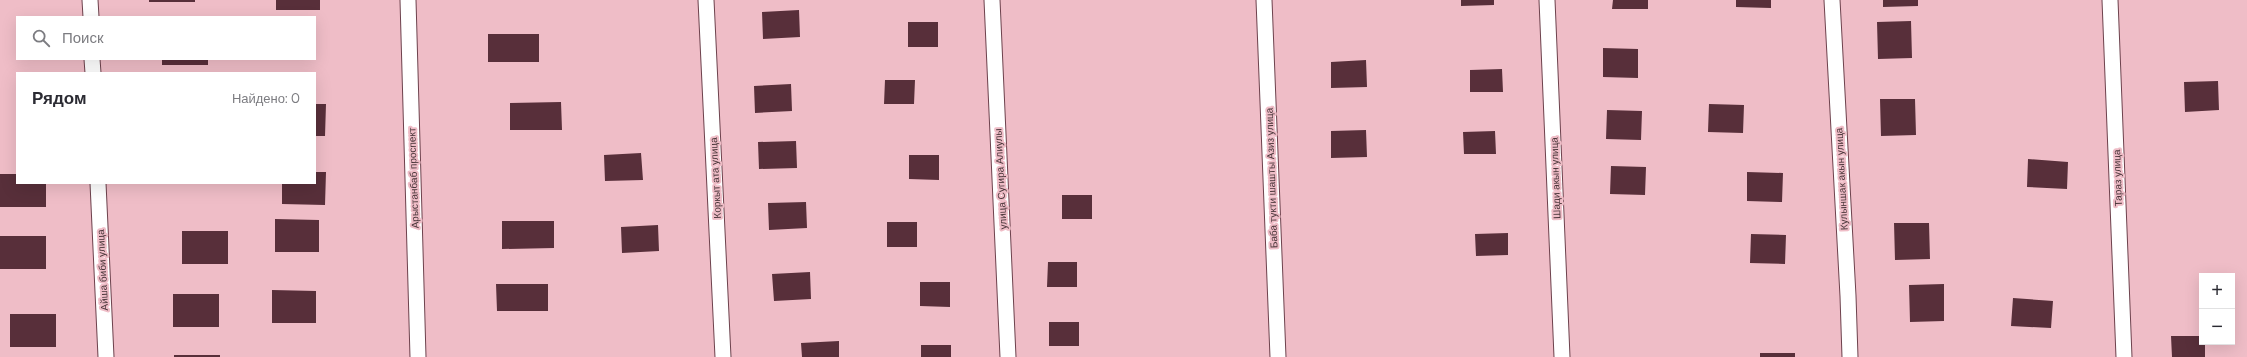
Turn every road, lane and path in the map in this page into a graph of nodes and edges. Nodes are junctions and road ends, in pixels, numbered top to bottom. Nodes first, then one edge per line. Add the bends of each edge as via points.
1 (90, 0) edge
2 (408, 0) edge
3 (706, 0) edge
4 (992, 0) edge
5 (1264, 0) edge
6 (1547, 0) edge
7 (1832, 0) edge
8 (2110, 0) edge
9 (90, 16) edge
10 (92, 60) edge
11 (93, 72) edge
12 (98, 184) edge
13 (106, 357) edge
14 (418, 357) edge
15 (723, 357) edge
16 (1008, 357) edge
17 (1278, 357) edge
18 (1562, 357) edge
19 (1850, 357) edge
20 (2124, 357) edge

1 - 9 street
2 - 14 street, Арыстанбаб проспект
3 - 15 street, Коркыт ата улица
4 - 16 street, улица Сугира Алиулы
5 - 17 street, Баба тукти шашты Азиз улица
6 - 18 street, Шади акын улица
7 - 19 street, Кулыншак акын улица
8 - 20 street, Тараз улица
10 - 11 street
12 - 13 street, Айша биби улица

